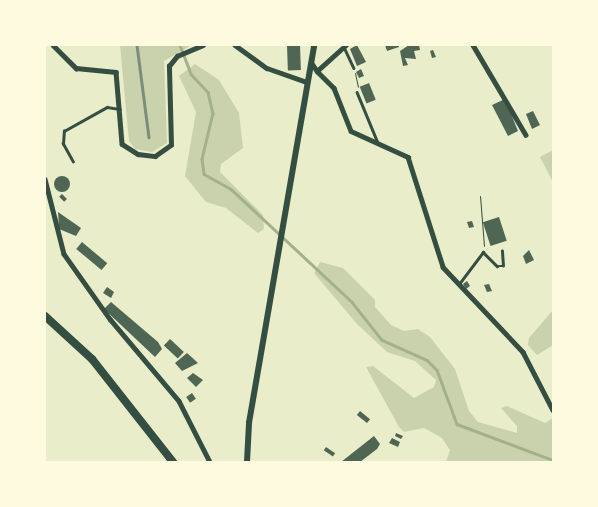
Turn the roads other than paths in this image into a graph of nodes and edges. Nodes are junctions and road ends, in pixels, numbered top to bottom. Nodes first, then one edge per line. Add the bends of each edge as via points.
1 (53, 45) edge
2 (203, 45) edge
3 (235, 45) edge
4 (314, 45) edge
5 (473, 45) edge
6 (344, 46) edge
7 (311, 62) junction
8 (354, 68) road end
9 (317, 71) junction
10 (307, 82) junction
11 (357, 92) road end
12 (121, 109) junction
13 (526, 134) dead end
14 (378, 143) junction
15 (73, 162) dead end
16 (45, 180) edge
17 (502, 251) dead end
18 (459, 284) junction
19 (45, 316) edge
20 (553, 410) edge
21 (173, 462) edge
22 (210, 462) edge
23 (248, 462) edge

1 - 12 street via 76,68 116,72
2 - 12 street via 177,56 169,66 167,86 171,145 163,153 149,156 126,149 120,136
3 - 10 street via 267,68
4 - 7 street
5 - 13 street
6 - 8 lane
6 - 9 street
7 - 9 street
7 - 10 street
9 - 14 street via 334,88 351,131
10 - 23 street via 249,423
11 - 14 lane
12 - 15 lane via 107,106 64,131 63,144
14 - 18 street via 408,157 443,267
16 - 22 street via 64,254 110,319 179,401
17 - 18 lane via 505,263 501,267 483,252
18 - 20 street via 523,352
19 - 21 highway via 92,359

